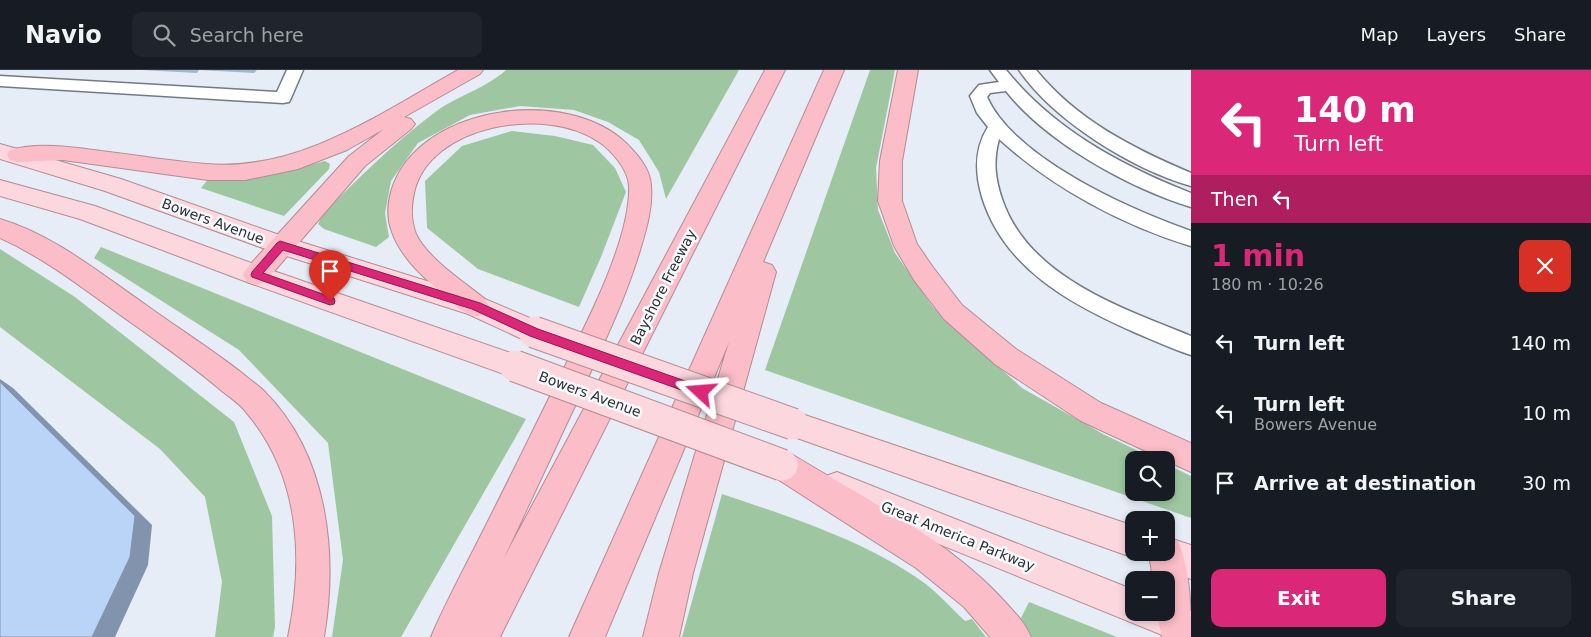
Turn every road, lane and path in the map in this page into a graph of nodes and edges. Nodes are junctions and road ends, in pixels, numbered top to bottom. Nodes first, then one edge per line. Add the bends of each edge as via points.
1 (295, 70) edge
2 (775, 70) edge
3 (834, 70) edge
4 (908, 70) edge
5 (998, 70) edge
6 (1027, 70) edge
7 (469, 72) edge
8 (11, 78) edge
9 (1009, 85) junction
10 (1022, 99) junction
11 (993, 122) junction
12 (9, 153) edge
13 (793, 166) junction
14 (1191, 180) edge
15 (0, 188) edge
16 (1191, 200) edge
17 (0, 228) edge
18 (1191, 240) edge
19 (280, 245) junction
20 (256, 275) junction
21 (476, 306) junction
22 (1191, 346) edge
23 (1191, 458) edge
24 (782, 465) junction
25 (1125, 539) edge
26 (1173, 561) edge
27 (1125, 603) edge
28 (1174, 625) edge
29 (306, 637) edge
30 (449, 637) edge
31 (481, 637) edge
32 (588, 637) edge
33 (661, 637) edge
34 (1013, 637) edge

1 - 8 street via 283,98
2 - 31 highway, Bayshore Freeway
3 - 13 highway
4 - 23 highway via 892,161 890,201 906,246 923,273 953,312 1006,358 1091,412
5 - 9 street
6 - 14 street via 1046,94 1104,138
7 - 12 highway via 339,145 281,166 245,172 208,172 64,153
7 - 19 highway via 357,161
9 - 10 street
9 - 11 street via 985,89 978,96 980,106
10 - 11 street via 994,106
10 - 16 street via 1048,123 1106,162
11 - 18 street via 1056,174 1128,214
11 - 22 street via 985,171 990,198 1002,226 1022,252 1051,278 1101,307
12 - 19 main road, Bowers Avenue via 114,185
13 - 32 highway
13 - 33 highway via 676,573
15 - 20 main road, Bowers Avenue via 88,212
17 - 29 highway via 88,278 215,368 255,401 277,428 294,460 306,497 313,537 314,584
19 - 20 highway
19 - 21 main road, Bowers Avenue
20 - 24 main road, Bowers Avenue, bridge
21 - 25 main road, Bowers Avenue, bridge via 534,332
21 - 30 highway via 441,277 405,234 400,196 421,157 453,132 467,126 524,117 561,120 595,130 622,150 634,167 640,184 638,210 622,266 602,319
24 - 27 main road, Great America Parkway
24 - 34 highway via 928,556 976,596
26 - 28 highway

